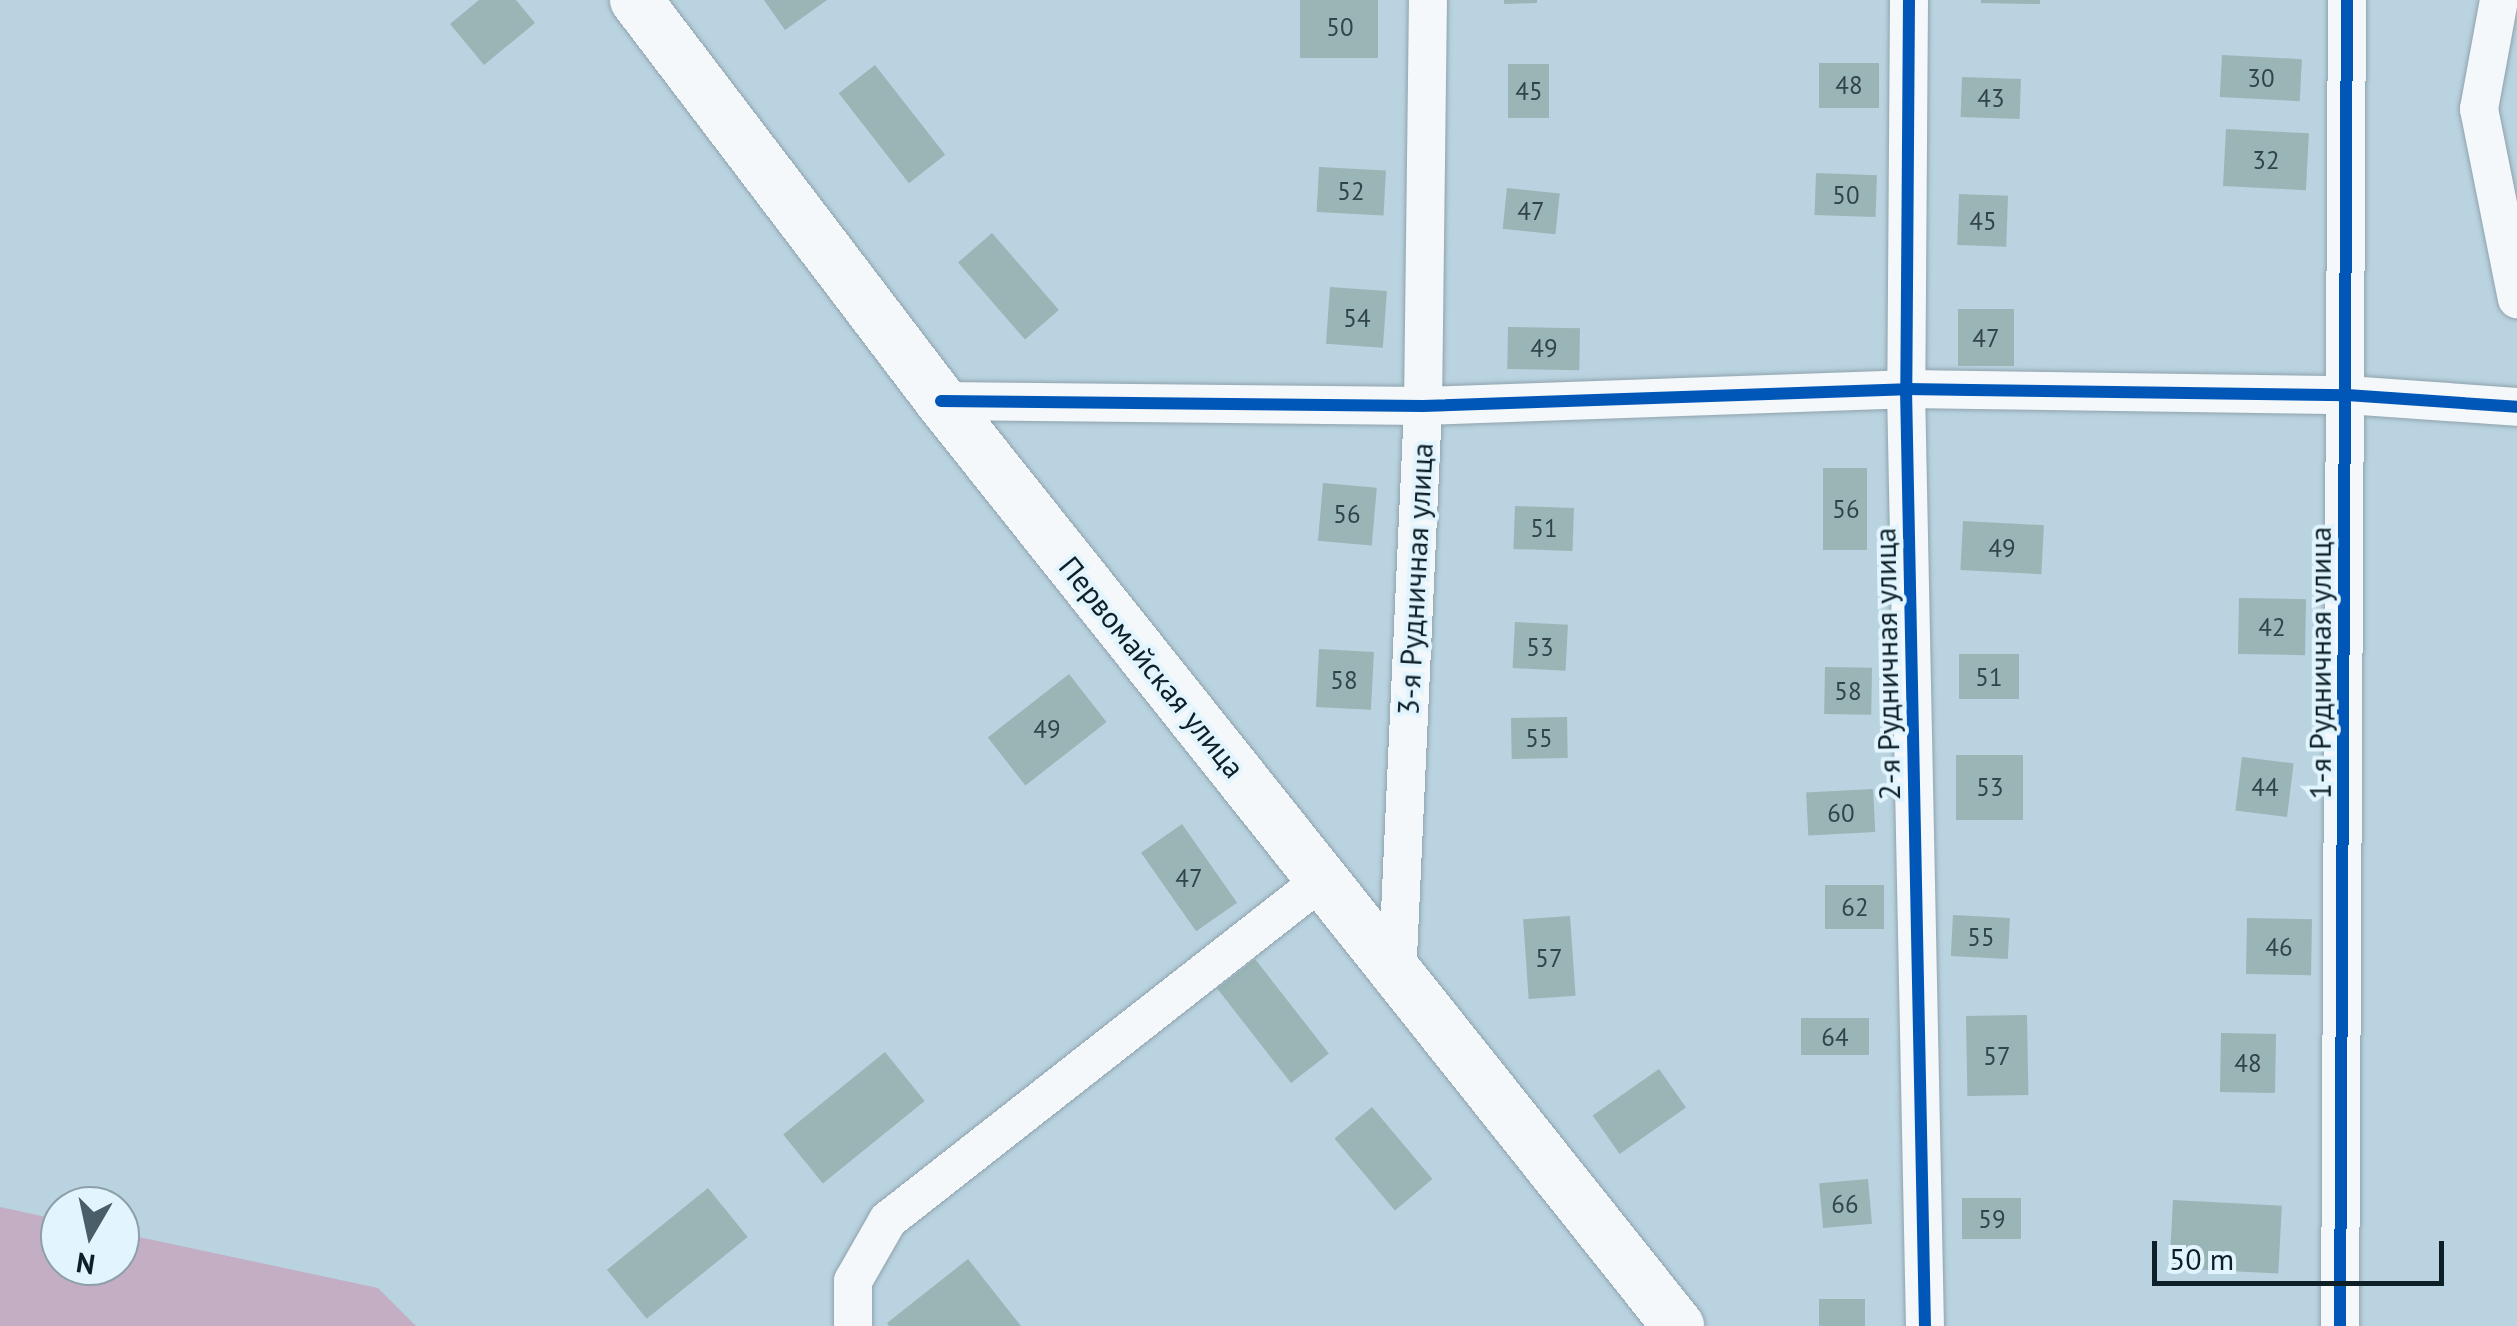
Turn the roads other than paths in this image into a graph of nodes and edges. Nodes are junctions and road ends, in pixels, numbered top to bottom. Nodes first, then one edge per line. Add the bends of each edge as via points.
1 (636, 0) edge
2 (1428, 0) edge
3 (1909, 0) edge
4 (2347, 0) edge
5 (2499, 0) edge
6 (2517, 300) edge
7 (1906, 389) junction
8 (2347, 395) junction
9 (940, 401) junction
10 (1423, 406) junction
11 (2517, 407) edge
12 (1322, 880) junction
13 (1397, 978) junction
14 (852, 1326) edge
15 (1678, 1326) edge
16 (1925, 1326) edge
17 (2340, 1326) edge

1 - 9 main road, Первомайская улица
2 - 10 street, 3-я Рудничная улица
3 - 7 street, 2-я Рудничная улица
4 - 8 street, 1-я Рудничная улица
5 - 6 street via 2479,109
7 - 8 street
7 - 10 street
7 - 16 street, 2-я Рудничная улица
8 - 11 street
8 - 17 street, 1-я Рудничная улица
9 - 10 street
9 - 12 main road, Первомайская улица
10 - 13 street, 3-я Рудничная улица
12 - 13 main road, Первомайская улица
12 - 14 street via 888,1220 853,1281
13 - 15 main road, Первомайская улица

